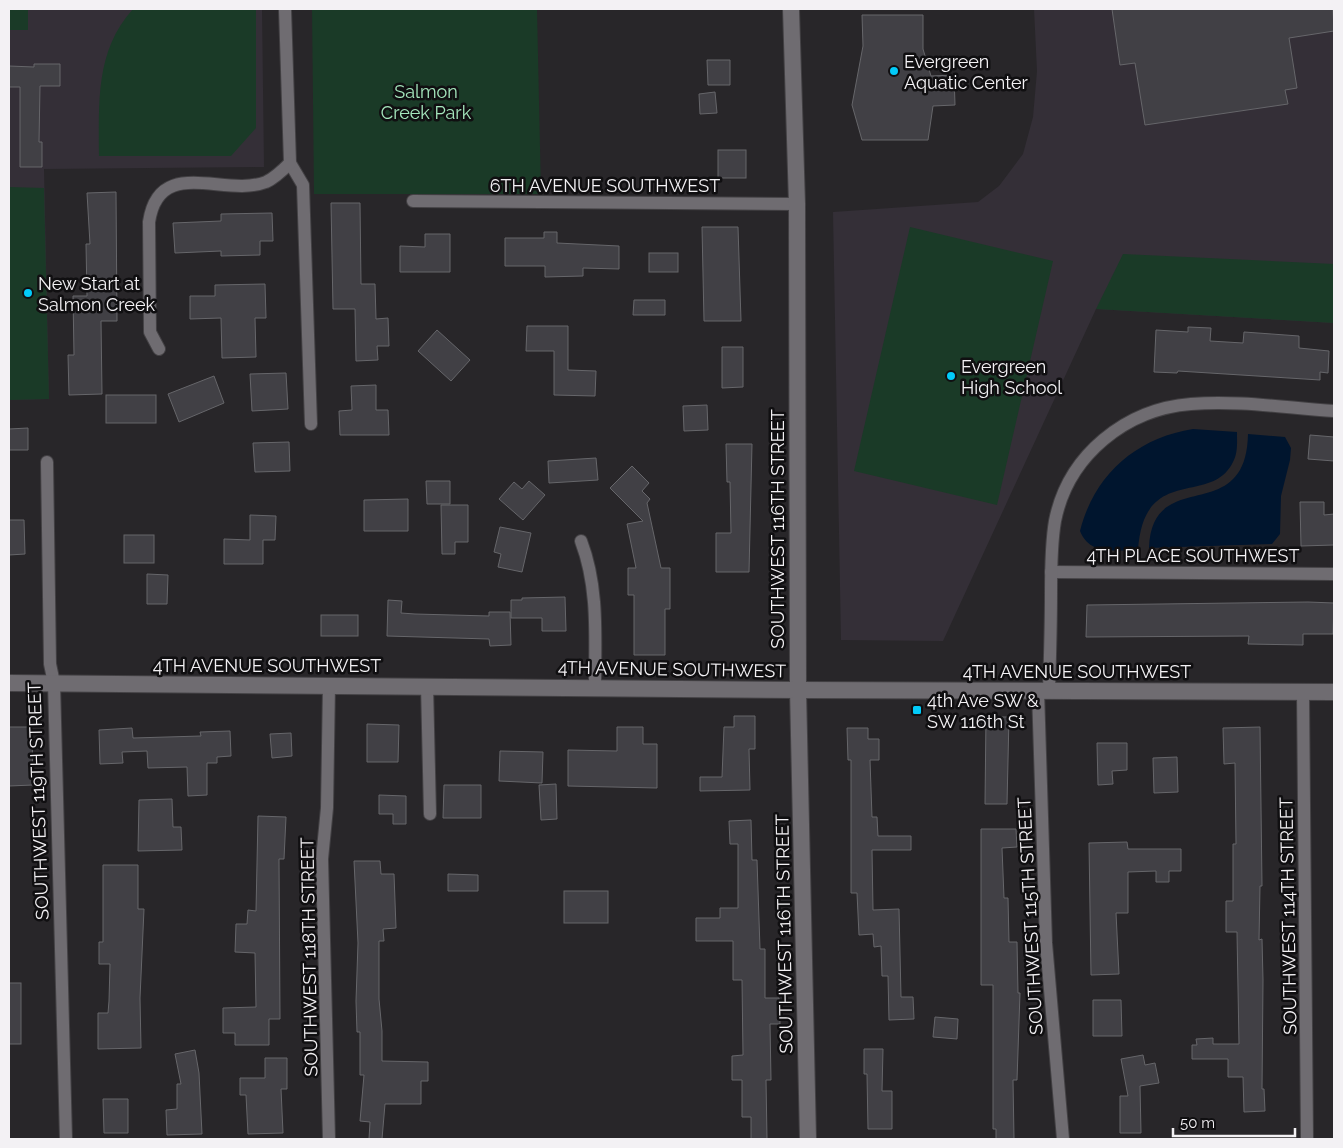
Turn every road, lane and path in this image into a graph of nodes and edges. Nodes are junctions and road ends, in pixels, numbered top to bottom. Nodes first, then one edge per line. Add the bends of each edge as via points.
1 (285, 9) edge
2 (790, 9) edge
3 (290, 163) junction
4 (413, 201) dead end
5 (796, 204) junction
6 (159, 349) dead end
7 (1334, 411) edge
8 (311, 424) dead end
9 (47, 462) dead end
10 (581, 541) dead end
11 (1051, 572) junction
12 (1334, 574) edge
13 (9, 683) edge
14 (54, 683) junction
15 (329, 685) junction
16 (427, 685) junction
17 (595, 688) junction
18 (798, 690) junction
19 (1044, 691) junction
20 (1303, 692) junction
21 (1334, 692) edge
22 (430, 814) dead end
23 (66, 1139) edge
24 (329, 1139) edge
25 (808, 1139) edge
26 (1062, 1139) edge
27 (1307, 1139) edge

1 - 3 street
2 - 5 street, SOUTHWEST 116TH STREET
3 - 6 street via 264,182 178,184 161,192 152,205 149,222 150,332
3 - 8 street via 303,185
4 - 5 street, 6TH AVENUE SOUTHWEST
5 - 18 street, SOUTHWEST 116TH STREET
7 - 11 street, SOUTHWEST 115TH STREET via 1219,403 1168,407 1143,413 1115,430 1078,468 1055,521
9 - 14 street, SOUTHWEST 119TH STREET via 50,664
10 - 17 street via 594,587
11 - 12 street, 4TH PLACE SOUTHWEST
11 - 19 street, SOUTHWEST 115TH STREET
13 - 14 street, 4TH AVENUE SOUTHWEST
14 - 15 street, 4TH AVENUE SOUTHWEST
14 - 23 street, SOUTHWEST 119TH STREET
15 - 16 street, 4TH AVENUE SOUTHWEST
15 - 24 street, SOUTHWEST 118TH STREET via 327,808 322,859
16 - 17 street, 4TH AVENUE SOUTHWEST
16 - 22 street
17 - 18 street, 4TH AVENUE SOUTHWEST
18 - 19 street, 4TH AVENUE SOUTHWEST
18 - 25 street, SOUTHWEST 116TH STREET
19 - 20 street, 4TH AVENUE SOUTHWEST
19 - 26 street, SOUTHWEST 115TH STREET via 1046,943
20 - 21 street, 4TH AVENUE SOUTHWEST
20 - 27 street, SOUTHWEST 114TH STREET

